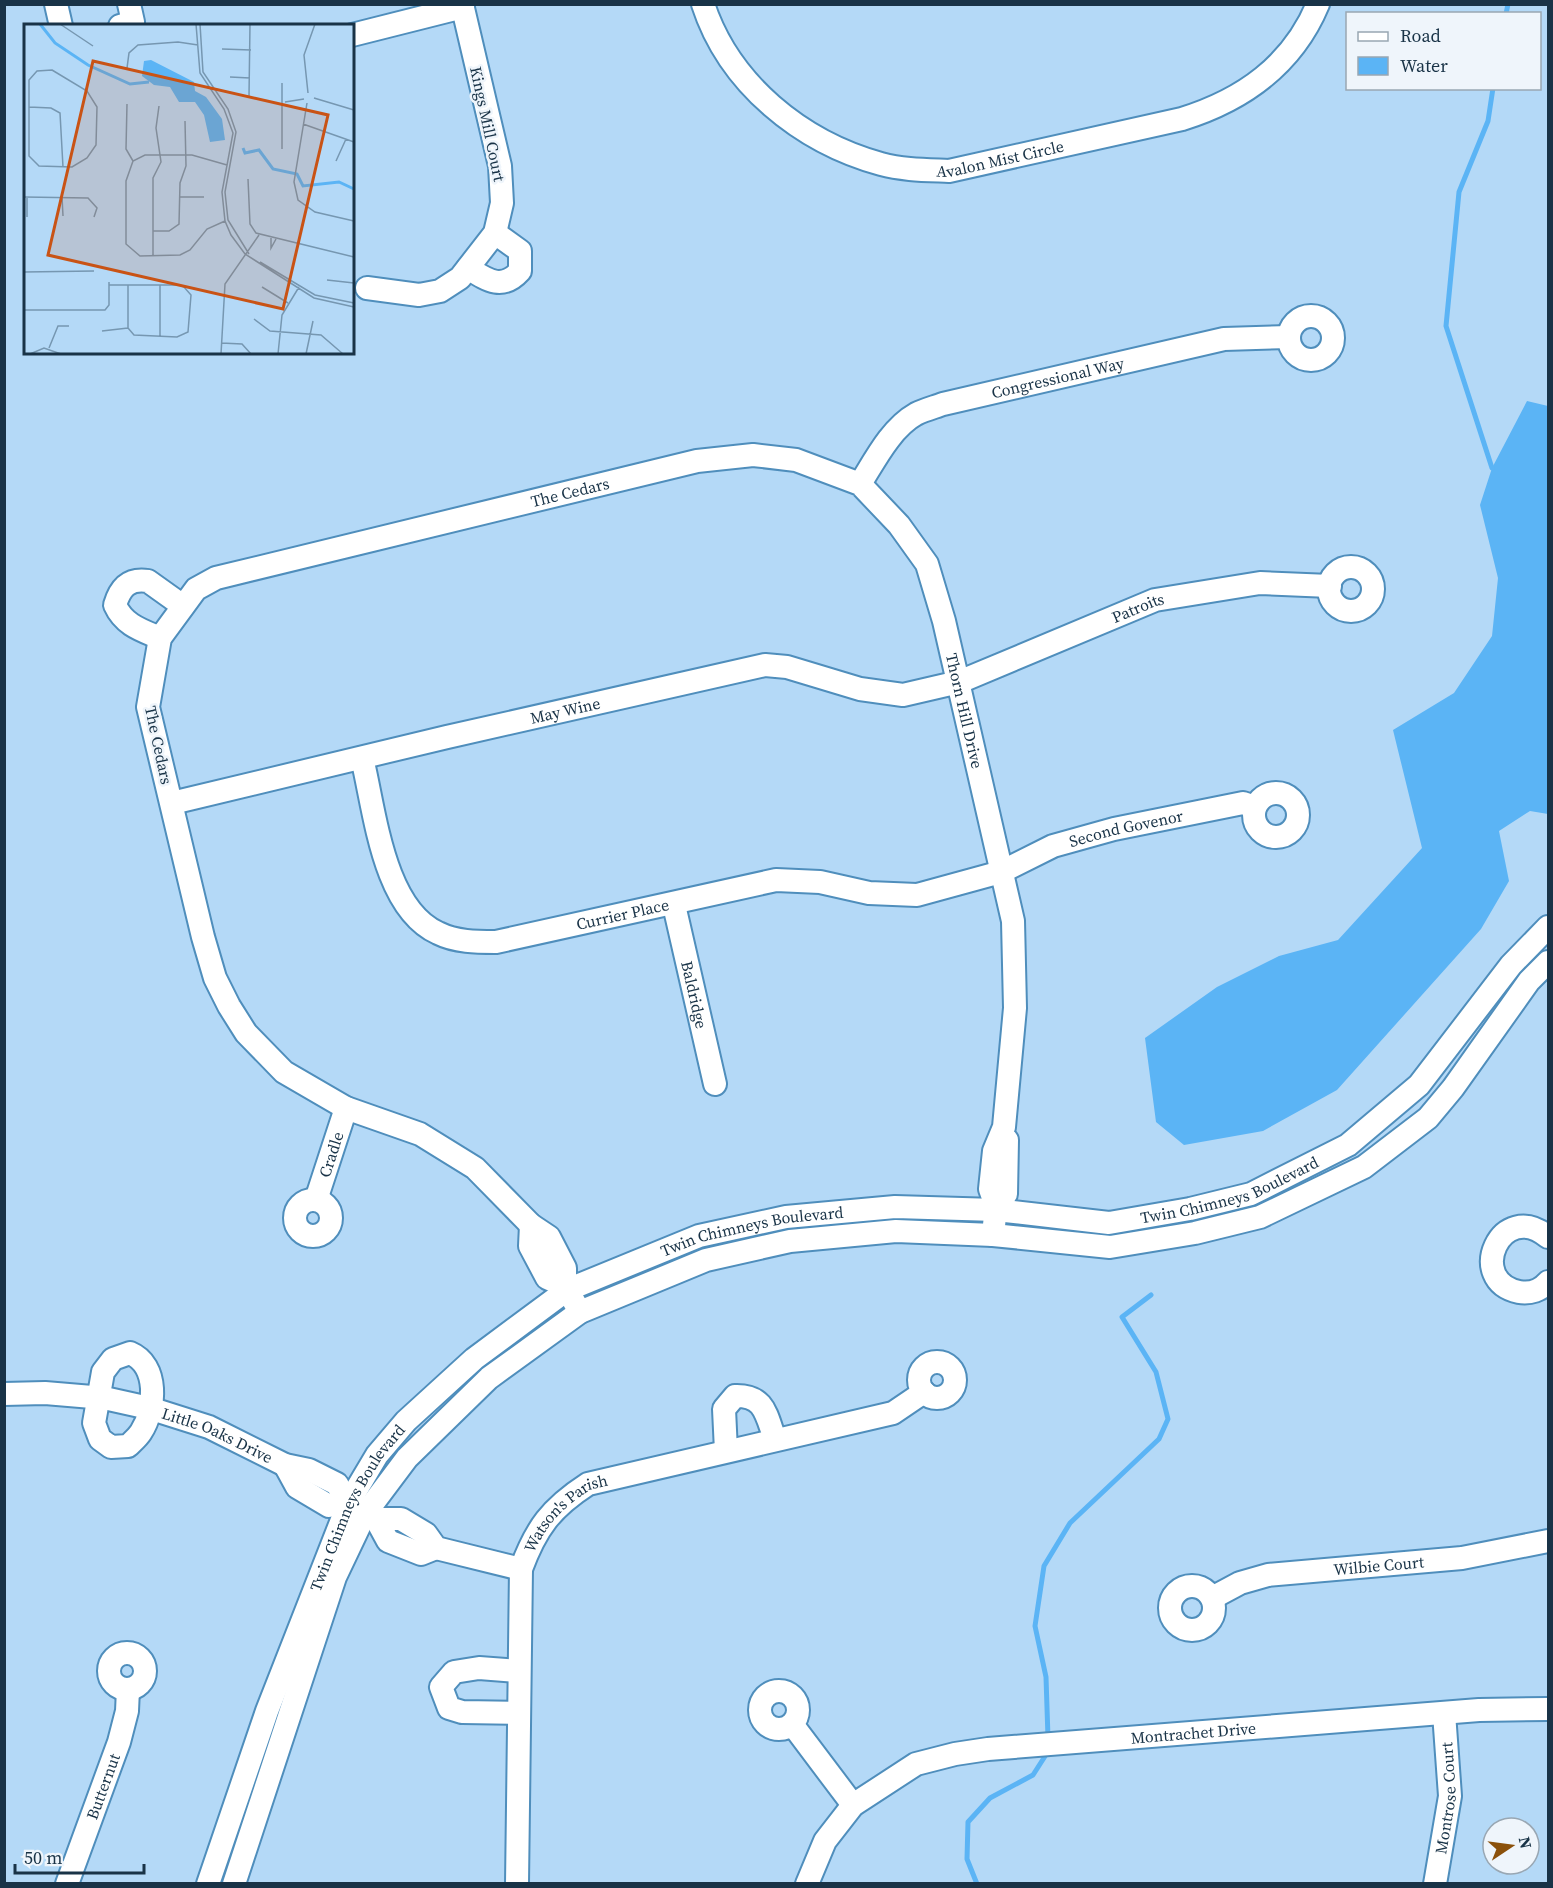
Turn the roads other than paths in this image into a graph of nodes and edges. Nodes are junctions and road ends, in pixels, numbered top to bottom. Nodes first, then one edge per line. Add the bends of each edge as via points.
1 (56, 4) edge
2 (129, 4) edge
3 (703, 4) edge
4 (1318, 4) edge
5 (463, 6) edge
6 (61, 24) edge
7 (126, 24) edge
8 (354, 34) edge
9 (495, 233) junction
10 (468, 268) junction
11 (367, 288) dead end
12 (1289, 337) dead end
13 (697, 461) joint
14 (860, 484) junction
15 (1330, 586) dead end
16 (183, 606) junction
17 (160, 638) junction
18 (958, 682) junction
19 (362, 758) junction
20 (171, 803) junction
21 (1256, 807) dead end
22 (1001, 872) junction
23 (674, 905) junction
24 (1548, 927) edge
25 (1548, 962) edge
26 (715, 1084) dead end
27 (346, 1108) junction
28 (316, 1200) dead end
29 (996, 1208) junction
30 (993, 1234) junction
31 (1548, 1236) edge
32 (1548, 1282) edge
33 (566, 1288) junction
34 (580, 1312) junction
35 (924, 1392) dead end
36 (4, 1394) edge
37 (100, 1398) junction
38 (149, 1408) junction
39 (775, 1439) junction
40 (726, 1450) junction
41 (359, 1509) junction
42 (1548, 1541) edge
43 (521, 1569) junction
44 (1212, 1599) dead end
45 (518, 1671) junction
46 (128, 1689) dead end
47 (1548, 1709) edge
48 (517, 1713) junction
49 (1444, 1713) junction
50 (792, 1724) dead end
51 (853, 1805) junction
52 (68, 1884) edge
53 (208, 1884) edge
54 (234, 1884) edge
55 (518, 1884) edge
56 (807, 1884) edge
57 (1436, 1884) edge

1 - 6 street
2 - 7 street via 133,22
3 - 4 street, Avalon Mist Circle via 723,48 747,84 807,134 882,165 949,171 1212,110 1263,79 1300,36
5 - 8 street
5 - 9 street, Kings Mill Court via 500,166 502,203
9 - 10 street, Kings Mill Court
9 - 10 street via 520,251 520,271 511,281 499,283
10 - 11 street, Kings Mill Court via 440,291 419,295
12 - 14 street, Congressional Way via 1224,339 943,404 916,414 901,427 882,448
13 - 14 street, Thorn Hill Drive via 753,455 796,460
13 - 16 street, The Cedars via 216,578 196,589
14 - 18 street, Thorn Hill Drive via 899,525 927,564
15 - 18 street, Patroits via 1260,583 1155,600
16 - 17 street, The Cedars
16 - 17 street via 148,581 127,583 119,591 115,605 120,616 132,627
17 - 20 street, The Cedars via 148,707
18 - 19 street, May Wine via 903,695 860,689 787,667 765,665
18 - 22 street, Thorn Hill Drive
19 - 20 street, May Wine
19 - 23 street, Currier Place via 392,883 410,913 437,933 466,941 496,942
20 - 27 street, The Cedars via 203,938 229,1006 246,1033 285,1072
21 - 22 street, Second Govenor via 1243,803 1114,829 1053,846
22 - 23 street, Currier Place via 917,895 869,893 820,882 776,880
22 - 29 street, Thorn Hill Drive via 1012,921 1016,967 1004,1127 1009,1146 1006,1194
23 - 26 street, Baldridge
24 - 29 street, Twin Chimneys Boulevard via 1511,965 1419,1084 1348,1145 1251,1194 1190,1209 1109,1223
25 - 30 street, Twin Chimneys Boulevard via 1428,1118 1383,1154 1328,1186 1260,1217 1110,1247
27 - 28 street, Cradle
27 - 33 street, The Cedars via 420,1134 475,1168 531,1225 549,1237 566,1268
29 - 30 street, Thorn Hill Drive
29 - 33 street, Twin Chimneys Boulevard via 895,1207 786,1217 699,1236
30 - 34 street, Twin Chimneys Boulevard via 896,1231 790,1241 706,1260
31 - 32 street via 1539,1230 1519,1227 1500,1237 1492,1256 1496,1276 1512,1290 1535,1292
33 - 34 street, The Cedars
33 - 41 street, Twin Chimneys Boulevard via 474,1359 406,1421 377,1455
34 - 41 street, Twin Chimneys Boulevard via 489,1378
35 - 39 street, Watson's Parish via 893,1413
36 - 37 street, Little Oaks Drive
37 - 38 street, Little Oaks Drive
37 - 38 street, Little Oaks Drive via 94,1423 100,1439 111,1447 128,1446 141,1432
37 - 38 street, Little Oaks Drive via 103,1372 113,1359 130,1353 144,1362 150,1376
38 - 41 street, Little Oaks Drive via 209,1427 285,1465 309,1470 337,1484
39 - 40 street, Watson's Parish
39 - 40 street via 759,1402 748,1396 735,1396 724,1409
40 - 43 street, Watson's Parish via 588,1484 561,1501 541,1524
41 - 43 street via 401,1519 426,1534 436,1548
41 - 53 street, Twin Chimneys Boulevard via 267,1711
41 - 54 street, Twin Chimneys Boulevard
42 - 44 street, Wilbie Court via 1462,1558 1268,1575 1240,1583
43 - 45 street, Watson's Parish
45 - 48 street, Watson's Parish
45 - 48 street via 478,1668 454,1672 441,1687 449,1708
46 - 52 street, Butternut via 119,1742
47 - 49 street, Montrachet Drive
48 - 55 street, Watson's Parish
49 - 51 street, Montrachet Drive via 954,1754 916,1764
49 - 57 street, Montrose Court via 1450,1796
50 - 51 street
51 - 56 street, Montrachet Drive via 825,1841

